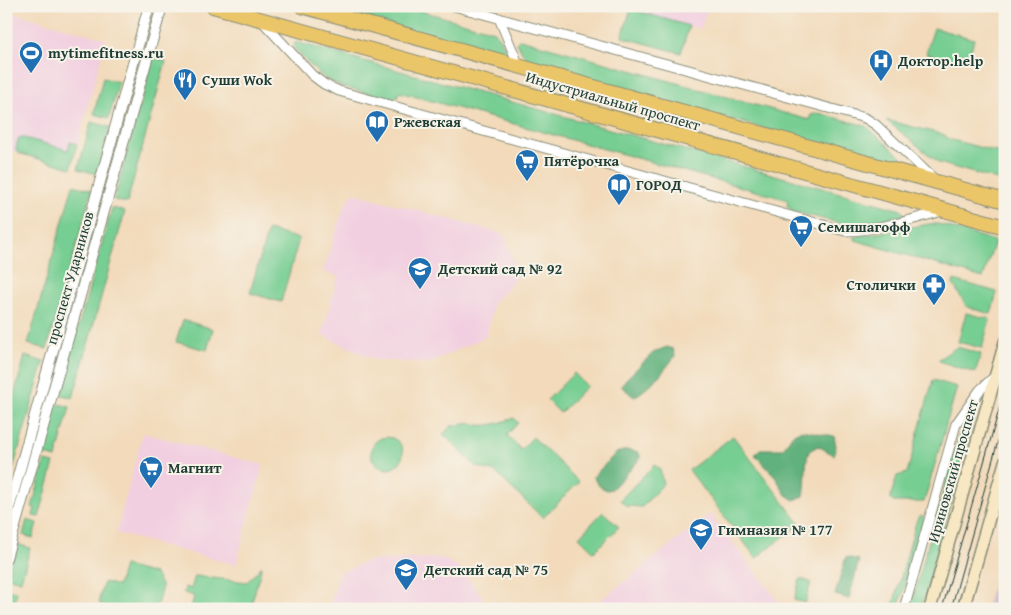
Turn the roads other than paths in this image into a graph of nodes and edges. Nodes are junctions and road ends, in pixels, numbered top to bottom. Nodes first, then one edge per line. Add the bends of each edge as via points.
1 (149, 6) edge
2 (162, 6) edge
3 (213, 6) edge
4 (302, 6) edge
5 (454, 6) edge
6 (500, 18) junction
7 (260, 20) junction
8 (519, 66) junction
9 (938, 183) junction
10 (1005, 201) edge
11 (945, 210) junction
12 (1005, 227) edge
13 (1005, 342) edge
14 (995, 376) junction
15 (1005, 462) edge
16 (6, 519) edge
17 (6, 558) edge
18 (904, 609) edge
19 (930, 609) edge
20 (964, 609) edge

1 - 16 street, проспект Ударников
2 - 17 street, проспект Ударников
3 - 7 main road, Индустриальный проспект
4 - 8 main road, Индустриальный проспект
5 - 6 street
6 - 8 street
6 - 9 street via 865,118
7 - 11 main road, Индустриальный проспект
7 - 11 street via 324,84 339,91 512,139 845,231 908,221
8 - 9 main road, Индустриальный проспект
9 - 10 main road, Индустриальный проспект
11 - 12 main road, Индустриальный проспект
13 - 14 main road, Ириновский проспект
14 - 18 street via 980,390 956,424
14 - 19 main road, Ириновский проспект
15 - 20 main road

